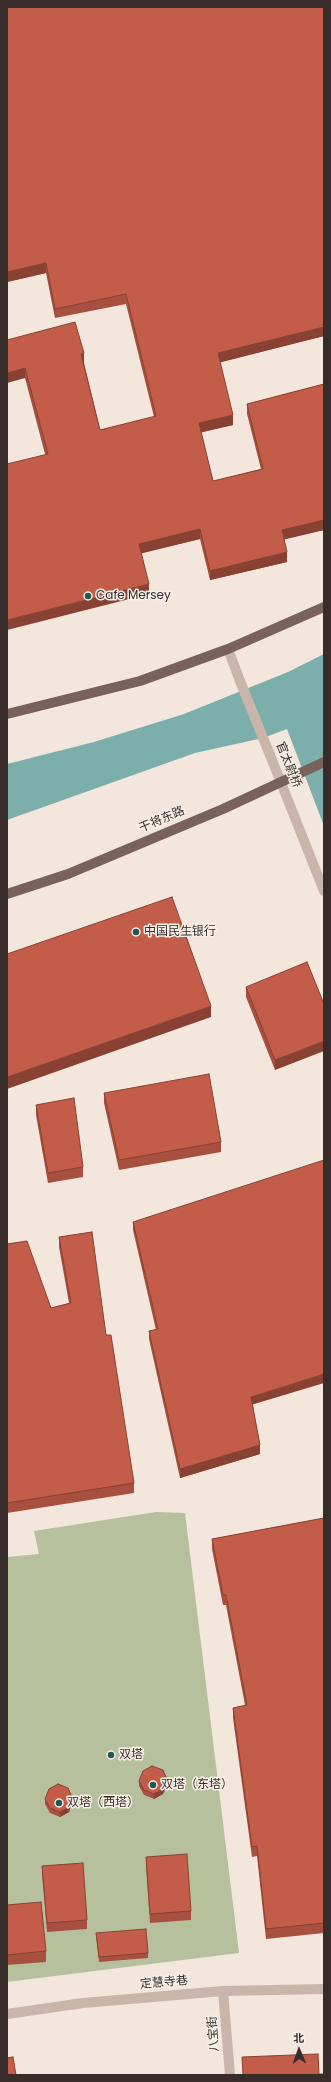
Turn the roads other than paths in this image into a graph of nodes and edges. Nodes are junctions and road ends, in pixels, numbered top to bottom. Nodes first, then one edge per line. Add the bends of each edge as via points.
1 (324, 607) edge
2 (228, 649) junction
3 (7, 714) edge
4 (324, 762) edge
5 (280, 782) junction
6 (324, 891) edge
7 (7, 894) edge
8 (324, 1988) edge
9 (223, 1992) junction
10 (7, 2014) edge
11 (230, 2075) edge

1 - 2 main road
2 - 3 main road via 140,680
2 - 5 street, 官太尉桥, bridge
4 - 5 main road, 干将东路
5 - 6 street, 官太尉桥
5 - 7 main road, 干将东路 via 223,809 68,874
8 - 9 street, 定慧寺巷
9 - 10 street, 定慧寺巷 via 83,2003
9 - 11 street, 八宝街

